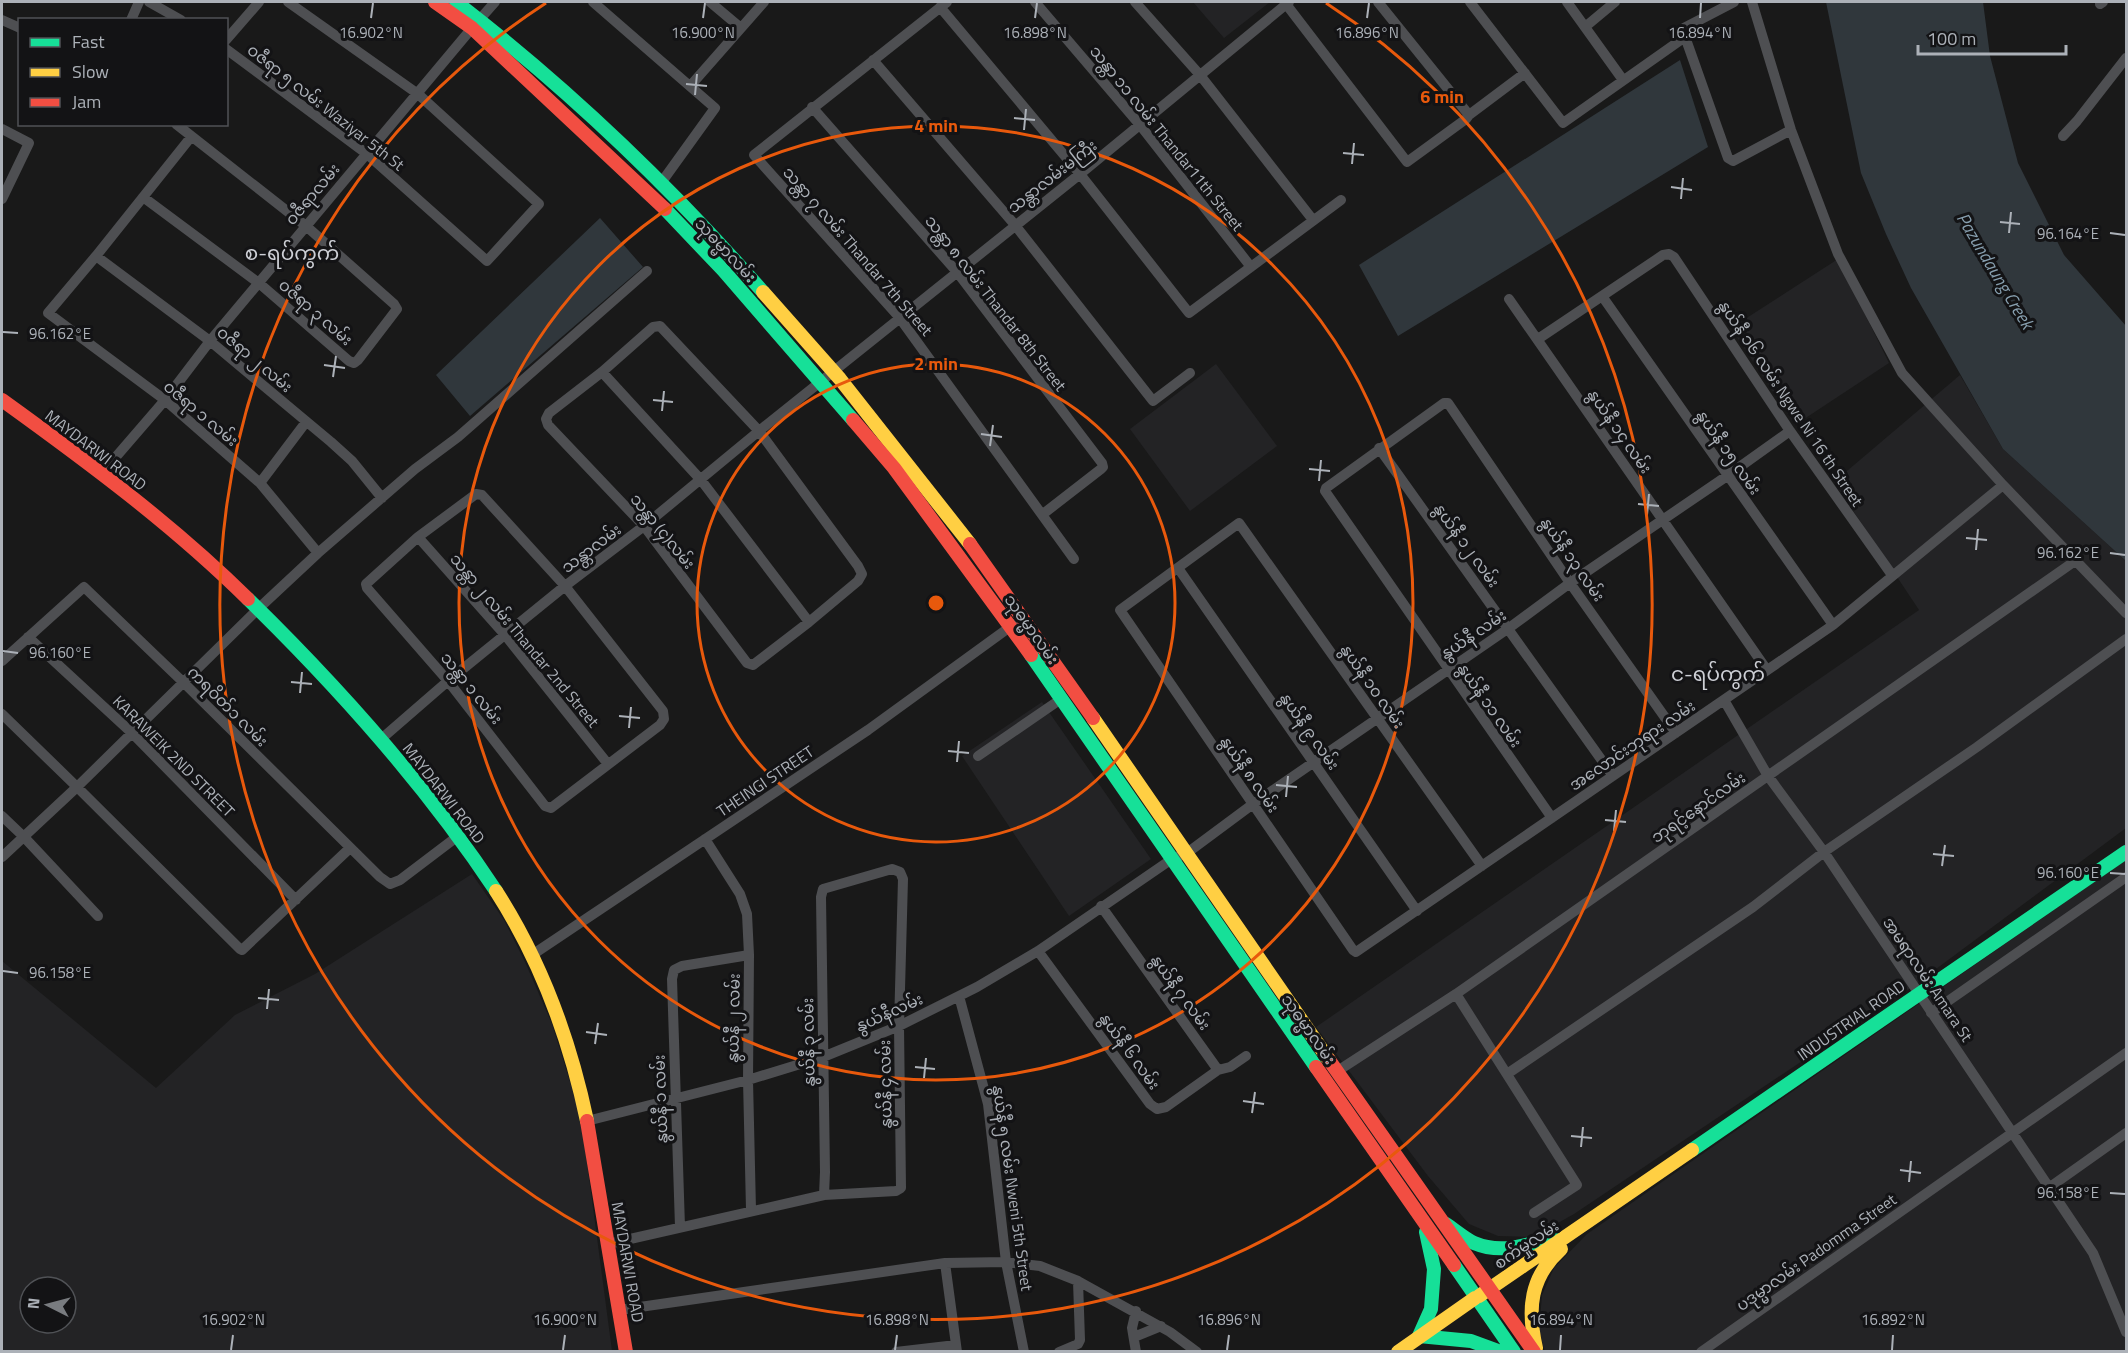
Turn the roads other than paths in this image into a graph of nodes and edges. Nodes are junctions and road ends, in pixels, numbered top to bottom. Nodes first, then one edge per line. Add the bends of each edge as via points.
1 (139, 2) edge
2 (149, 2) edge
3 (259, 2) edge
4 (288, 2) edge
5 (435, 2) edge
6 (456, 2) edge
7 (495, 2) edge
8 (593, 2) edge
9 (710, 2) edge
10 (764, 2) edge
11 (1035, 2) edge
12 (1135, 2) edge
13 (1378, 2) edge
14 (1470, 2) edge
15 (1567, 2) edge
16 (1615, 2) edge
17 (1734, 2) edge
18 (1752, 2) edge
19 (1288, 3) edge
20 (944, 4) edge
21 (132, 18) edge
22 (177, 18) edge
23 (2, 20) edge
24 (476, 24) junction
25 (18, 27) edge
26 (1585, 27) junction
27 (741, 28) junction
28 (1685, 37) junction
29 (228, 38) edge
30 (228, 50) edge
31 (2127, 58) edge
32 (873, 60) junction
33 (1525, 73) junction
34 (1200, 75) junction
35 (1623, 80) junction
36 (691, 85) junction
37 (418, 94) junction
38 (812, 107) junction
39 (1469, 115) junction
40 (1140, 125) junction
41 (178, 126) edge
42 (2, 129) edge
43 (1791, 130) junction
44 (2063, 136) dead end
45 (191, 137) junction
46 (367, 154) junction
47 (1080, 174) junction
48 (660, 183) junction
49 (143, 197) junction
50 (2, 199) edge
51 (1341, 200) dead end
52 (1313, 220) junction
53 (1015, 225) junction
54 (306, 226) junction
55 (96, 256) junction
56 (1251, 267) junction
57 (647, 271) dead end
58 (957, 272) junction
59 (260, 284) junction
60 (1602, 296) junction
61 (1509, 299) dead end
62 (900, 318) junction
63 (1538, 339) junction
64 (210, 341) junction
65 (602, 372) junction
66 (834, 373) junction
67 (1190, 373) dead end
68 (821, 382) junction
69 (2, 400) edge
70 (165, 400) junction
71 (306, 422) junction
72 (759, 431) junction
73 (1790, 431) junction
74 (1380, 448) junction
75 (102, 473) junction
76 (1727, 476) junction
77 (701, 480) junction
78 (260, 483) junction
79 (2002, 485) junction
80 (382, 498) junction
81 (1043, 514) junction
82 (1663, 519) junction
83 (644, 526) junction
84 (418, 537) junction
85 (318, 553) junction
86 (1074, 558) dead end
87 (2075, 561) junction
88 (1178, 568) junction
89 (1892, 575) junction
90 (1570, 582) junction
91 (565, 586) junction
92 (258, 609) junction
93 (2127, 613) edge
94 (1023, 618) junction
95 (809, 622) junction
96 (1833, 626) junction
97 (1011, 627) junction
98 (1509, 628) junction
99 (505, 635) junction
100 (28, 637) junction
101 (2127, 639) edge
102 (2, 661) edge
103 (1447, 670) junction
104 (1767, 670) junction
105 (448, 681) junction
106 (183, 682) junction
107 (1061, 699) junction
108 (1724, 700) junction
109 (2, 714) edge
110 (1378, 719) junction
111 (132, 733) junction
112 (1676, 733) junction
113 (381, 740) junction
114 (978, 756) dead end
115 (1314, 763) junction
116 (608, 764) junction
117 (1613, 776) junction
118 (1768, 776) junction
119 (78, 787) junction
120 (1253, 804) junction
121 (2, 816) edge
122 (1552, 818) junction
123 (458, 836) junction
124 (24, 837) junction
125 (705, 839) junction
126 (350, 848) junction
127 (1824, 852) junction
128 (2127, 852) edge
129 (1187, 853) junction
130 (2, 857) edge
131 (1172, 859) junction
132 (1482, 866) junction
133 (2127, 877) edge
134 (823, 889) joint
135 (296, 900) junction
136 (1101, 906) junction
137 (1417, 911) junction
138 (98, 916) dead end
139 (1038, 951) junction
140 (1356, 952) joint
141 (532, 955) junction
142 (749, 955) junction
143 (1919, 993) junction
144 (1456, 994) junction
145 (959, 996) junction
146 (1931, 1013) junction
147 (899, 1026) junction
148 (2127, 1053) edge
149 (1246, 1056) dead end
150 (823, 1057) junction
151 (1218, 1070) junction
152 (1336, 1072) junction
153 (1507, 1074) junction
154 (748, 1080) junction
155 (675, 1098) junction
156 (587, 1120) junction
157 (2013, 1132) junction
158 (2127, 1133) edge
159 (2050, 1187) junction
160 (824, 1195) junction
161 (751, 1210) junction
162 (1533, 1214) dead end
163 (1437, 1217) junction
164 (1595, 1217) junction
165 (1425, 1225) junction
166 (680, 1227) junction
167 (608, 1244) junction
168 (1006, 1262) junction
169 (945, 1263) junction
170 (1078, 1281) junction
171 (1488, 1289) junction
172 (1475, 1298) junction
173 (2122, 1308) edge
174 (619, 1310) junction
175 (1136, 1311) junction
176 (1161, 1326) junction
177 (2127, 1332) edge
178 (1419, 1336) junction
179 (1134, 1337) junction
180 (957, 1348) edge
181 (626, 1352) edge
182 (896, 1352) edge
183 (1024, 1352) edge
184 (1059, 1352) edge
185 (1136, 1352) edge
186 (1197, 1352) edge
187 (1398, 1352) edge
188 (1501, 1352) edge
189 (1514, 1352) edge
190 (1535, 1352) edge
191 (1701, 1352) edge

1 - 21 street
2 - 22 street
3 - 29 street
4 - 37 street
5 - 24 main road, သုဓမ္မာလမ်း
6 - 24 main road, သုဓမ္မာလမ်း
7 - 24 street, ဝဇီရာလမ်း
8 - 36 street
9 - 27 street
10 - 27 street
11 - 40 street, သန္တာ ၁၁ လမ်း Thandar11th Street
12 - 34 street
13 - 39 street
14 - 33 street
15 - 26 street
16 - 26 street
17 - 28 street via 1684,28
18 - 43 street
19 - 34 street, သန္တာလမ်းမကြီး
19 - 39 street via 1405,162
20 - 32 street
20 - 47 street
23 - 25 street
24 - 37 street, ဝဇီရာလမ်း
24 - 48 main road, သုဓမ္မာလမ်း via 515,48
24 - 68 main road, သုဓမ္မာလမ်း via 651,195
26 - 35 street
27 - 36 street
28 - 35 street
28 - 43 street via 1730,160
30 - 46 street, ဝဇီရာ ၅ လမ်း Waziyar 5th St
31 - 44 street
32 - 38 street
32 - 53 street
33 - 35 street via 1563,123
33 - 39 street
34 - 40 street, သန္တာလမ်းမကြီး
34 - 52 street
36 - 48 street via 715,108
37 - 46 street, ဝဇီရာလမ်း
37 - 46 street, ဝဇီရာ ၅ လမ်း Waziyar 5th St via 539,204 487,261
38 - 58 street, သန္တာ ၈ လမ်း Thandar 8th Street
38 - 62 street, သန္တာ ၇ လမ်း Thandar 7th Street via 754,155
40 - 47 street, သန္တာလမ်းမကြီး
40 - 56 street, သန္တာ ၁၁ လမ်း Thandar11th Street
41 - 45 street
42 - 50 street via 29,143
43 - 79 street via 1838,254 1902,373
45 - 49 street
45 - 54 street
46 - 54 street, ဝဇီရာလမ်း
47 - 53 street, သန္တာလမ်းမကြီး
47 - 56 street via 1189,313
48 - 66 main road, သုဓမ္မာလမ်း via 737,262
49 - 55 street
49 - 59 street, ဝဇီရာ ၃ လမ်း
51 - 52 street
52 - 56 street
53 - 58 street, သန္တာလမ်းမကြီး
53 - 67 street via 1153,401
54 - 59 street, ဝဇီရာလမ်း
54 - 59 street, ဝဇီရာ ၃ လမ်း via 397,309 358,360 349,361
55 - 64 street, ဝဇီရာ ၂ လမ်း
55 - 70 street, ဝဇီရာ ၁ လမ်း via 48,313
57 - 80 street via 458,437
58 - 62 street, သန္တာလမ်းမကြီး
58 - 81 street, သန္တာ ၈ လမ်း Thandar 8th Street via 1103,467
59 - 64 street, ဝဇီရာလမ်း
60 - 63 street
60 - 73 street, နွယ်နီ ၁၆ လမ်း Ngwe Ni 16 th Street via 1663,255 1674,256
60 - 76 street, နွယ်နီ ၁၅ လမ်း
61 - 63 street, နွယ်နီ ၁၄ လမ်း
62 - 66 street, သန္တာလမ်းမကြီး
62 - 81 street, သန္တာ ၇ လမ်း Thandar 7th Street
63 - 82 street, နွယ်နီ ၁၄ လမ်း
64 - 70 street, ဝဇီရာလမ်း
64 - 71 street, ဝဇီရာ ၂ လမ်း
65 - 72 street via 652,327 660,326
65 - 77 street
65 - 83 street, သန္တာ (၄)လမ်း via 546,419
66 - 68 street, သန္တာလမ်းမကြီး
66 - 94 main road, သုဓမ္မာလမ်း via 952,519
68 - 72 street, သန္တာလမ်း
68 - 97 main road, သုဓမ္မာလမ်း via 894,468
69 - 75 main road, MAYDARWI ROAD
70 - 75 street, ဝဇီရာလမ်း
70 - 78 street, ဝဇီရာ ၁ လမ်း
71 - 78 street
71 - 80 street, ဝဇီရာ ၂ လမ်း via 352,461
72 - 77 street, သန္တာလမ်း
72 - 95 street via 862,574
73 - 76 street, နွယ်နီ လမ်း
73 - 89 street, နွယ်နီ ၁၆ လမ်း Ngwe Ni 16 th Street
74 - 90 street, နွယ်နီ ၁၃ လမ်း via 1446,402
74 - 98 street, နွယ်နီ ၁၂ လမ်း
74 - 103 street, နွယ်နီ ၁၁ လမ်း via 1325,489
75 - 92 main road, MAYDARWI ROAD via 181,537
76 - 82 street, နွယ်နီ လမ်း
76 - 96 street, နွယ်နီ ၁၅ လမ်း
77 - 83 street, သန္တာလမ်း
77 - 95 street
78 - 85 street, ဝဇီရာ ၁ လမ်း
79 - 87 street
79 - 89 street, အလောင်းဘုရား လမ်း
80 - 85 street
81 - 86 street, သန္တာ ၇ လမ်း Thandar 7th Street
82 - 90 street, နွယ်နီ လမ်း
82 - 104 street, နွယ်နီ ၁၄ လမ်း
83 - 91 street, သန္တာလမ်း
83 - 95 street, သန္တာ (၄)လမ်း via 747,663 753,665
84 - 91 street via 476,494 482,495
84 - 99 street, သန္တာ ၂ လမ်း Thandar 2nd Street
84 - 105 street, သန္တာ ၁ လမ်း via 368,581 367,588
85 - 92 street
87 - 93 street
87 - 118 street, ဘုရင့်နောင်လမ်း
88 - 110 street, နွယ်နီ ၁၀ လမ်း via 1239,523
88 - 115 street, နွယ်နီ ၉ လမ်း
88 - 120 street, နွယ်နီ ၈ လမ်း via 1120,612
89 - 96 street, အလောင်းဘုရား လမ်း
90 - 98 street, နွယ်နီ လမ်း
90 - 112 street, နွယ်နီ ၁၃ လမ်း
91 - 99 street, သန္တာလမ်း
91 - 116 street via 663,711 660,725
92 - 106 street
92 - 113 main road, MAYDARWI ROAD
94 - 97 street, THEINGI STREET
94 - 129 main road, သုဓမ္မာလမ်း
96 - 104 street, အလောင်းဘုရား လမ်း
97 - 107 main road, သုဓမ္မာလမ်း
97 - 125 street, THEINGI STREET via 868,730
98 - 103 street, နွယ်နီ လမ်း
98 - 117 street, နွယ်နီ ၁၂ လမ်း
99 - 105 street, သန္တာလမ်း
99 - 116 street, သန္တာ ၂ လမ်း Thandar 2nd Street
100 - 102 street
100 - 106 street, ကရဝိတ်၁ လမ်း via 84,588
100 - 111 street, KARAWEIK 2ND STREET
101 - 127 street
103 - 110 street, နွယ်နီ လမ်း
103 - 122 street, နွယ်နီ ၁၁ လမ်း
104 - 108 street, အလောင်းဘုရား လမ်း
105 - 113 street, သန္တာလမ်း
105 - 116 street, သန္တာ ၁ လမ်း via 545,806 551,808
106 - 111 street
106 - 126 street, ကရဝိတ်၁ လမ်း
107 - 114 street
107 - 131 main road, သုဓမ္မာလမ်း
108 - 112 street, အလောင်းဘုရား လမ်း
108 - 118 street, အမရာလမ်း Amara St
109 - 119 street
110 - 115 street, နွယ်နီ လမ်း
110 - 132 street, နွယ်နီ ၁၀ လမ်း
111 - 119 street
111 - 135 street, KARAWEIK 2ND STREET
112 - 117 street, အလောင်းဘုရား လမ်း
113 - 123 main road, MAYDARWI ROAD
115 - 120 street, နွယ်နီ လမ်း
115 - 137 street, နွယ်နီ ၉ လမ်း
117 - 122 street, အလောင်းဘုရား လမ်း
118 - 127 street, အမရာလမ်း Amara St
118 - 144 street, ဘုရင့်နောင်လမ်း
119 - 124 street
119 - 135 street via 240,950
120 - 129 street, နွယ်နီ လမ်း
120 - 140 street, နွယ်နီ ၈ လမ်း
121 - 124 street
122 - 132 street, အလောင်းဘုရား လမ်း
123 - 126 street, ကရဝိတ်၁ လမ်း via 390,884
123 - 141 main road, MAYDARWI ROAD via 510,913
124 - 130 street
124 - 138 street
125 - 141 street, THEINGI STREET
125 - 142 street, နွယ်နီ ၂ လမ်း via 740,894 747,914
126 - 135 street
127 - 143 street, အမရာလမ်း Amara St
127 - 153 street via 1753,907
128 - 143 main road, INDUSTRIAL ROAD
129 - 131 street, နွယ်နီ လမ်း
129 - 152 main road, သုဓမ္မာလမ်း
131 - 136 street, နွယ်နီလမ်း
131 - 165 main road, သုဓမ္မာလမ်း
132 - 137 street, အလောင်းဘုရား လမ်း
133 - 146 street
134 - 147 street, နွယ်နီ ၄ လမ်း via 892,870 900,872 903,879
134 - 150 street, နွယ်နီ ၃ လမ်း
136 - 139 street, နွယ်နီလမ်း
136 - 151 street, နွယ်နီ ၇ လမ်း
137 - 140 street, အလောင်းဘုရား လမ်း
139 - 145 street, နွယ်နီလမ်း
139 - 151 street, နွယ်နီ ၆ လမ်း via 1157,1109 1166,1107
141 - 156 main road, MAYDARWI ROAD via 560,1023
142 - 154 street, နွယ်နီ ၂ လမ်း
142 - 155 street, နွယ်နီ ၁ လမ်း via 674,970
143 - 146 street, အမရာလမ်း Amara St
143 - 164 main road, INDUSTRIAL ROAD
144 - 152 street, ဘုရင့်နောင်လမ်း
144 - 153 street
145 - 147 street, နွယ်နီလမ်း
145 - 168 street, နွယ်နီ ၅ လမ်း Nweni 5th Street via 988,1104
146 - 157 street, အမရာလမ်း Amara St
147 - 150 street, နွယ်နီလမ်း
147 - 160 street, နွယ်နီ ၄ လမ်း via 901,1188
148 - 157 street, ပဒုမ္မာလမ်း Padomma Street
149 - 151 street
150 - 154 street, နွယ်နီလမ်း
150 - 160 street, နွယ်နီ ၃ လမ်း
152 - 163 main road, သုဓမ္မာလမ်း
153 - 162 street via 1577,1185
154 - 155 street, နွယ်နီလမ်း
154 - 161 street, နွယ်နီ ၂ လမ်း
155 - 156 street, နွယ်နီလမ်း
155 - 166 street, နွယ်နီ ၁ လမ်း
156 - 167 main road, MAYDARWI ROAD
157 - 159 street, အမရာလမ်း Amara St
157 - 191 street, ပဒုမ္မာလမ်း Padomma Street
158 - 159 street
159 - 173 street, အမရာလမ်း Amara St via 2093,1253
160 - 161 street
161 - 166 street
163 - 164 main road via 1474,1243 1502,1249 1533,1245
163 - 171 main road, သုဓမ္မာလမ်း
164 - 171 main road, စက်မှုလမ်း
164 - 190 main road via 1545,1264 1534,1293 1530,1327
165 - 172 main road, သုဓမ္မာလမ်း
165 - 178 main road via 1434,1269 1431,1309
166 - 167 street
167 - 174 main road, MAYDARWI ROAD
168 - 169 street
168 - 170 street via 1040,1266
168 - 183 street, နွယ်နီ ၅ လမ်း Nweni 5th Street
169 - 174 street
169 - 180 street
170 - 175 street
170 - 184 street via 1080,1340
171 - 172 main road, စက်မှုလမ်း
171 - 190 main road, သုဓမ္မာလမ်း
172 - 178 main road, စက်မှုလမ်း
172 - 189 main road, သုဓမ္မာလမ်း
173 - 177 street, အမရာလမ်း Amara St
174 - 181 main road, MAYDARWI ROAD
175 - 176 street
175 - 179 street
176 - 179 street
176 - 186 street
178 - 187 main road, စက်မှုလမ်း
178 - 188 main road via 1486,1344
179 - 185 street
180 - 182 street

